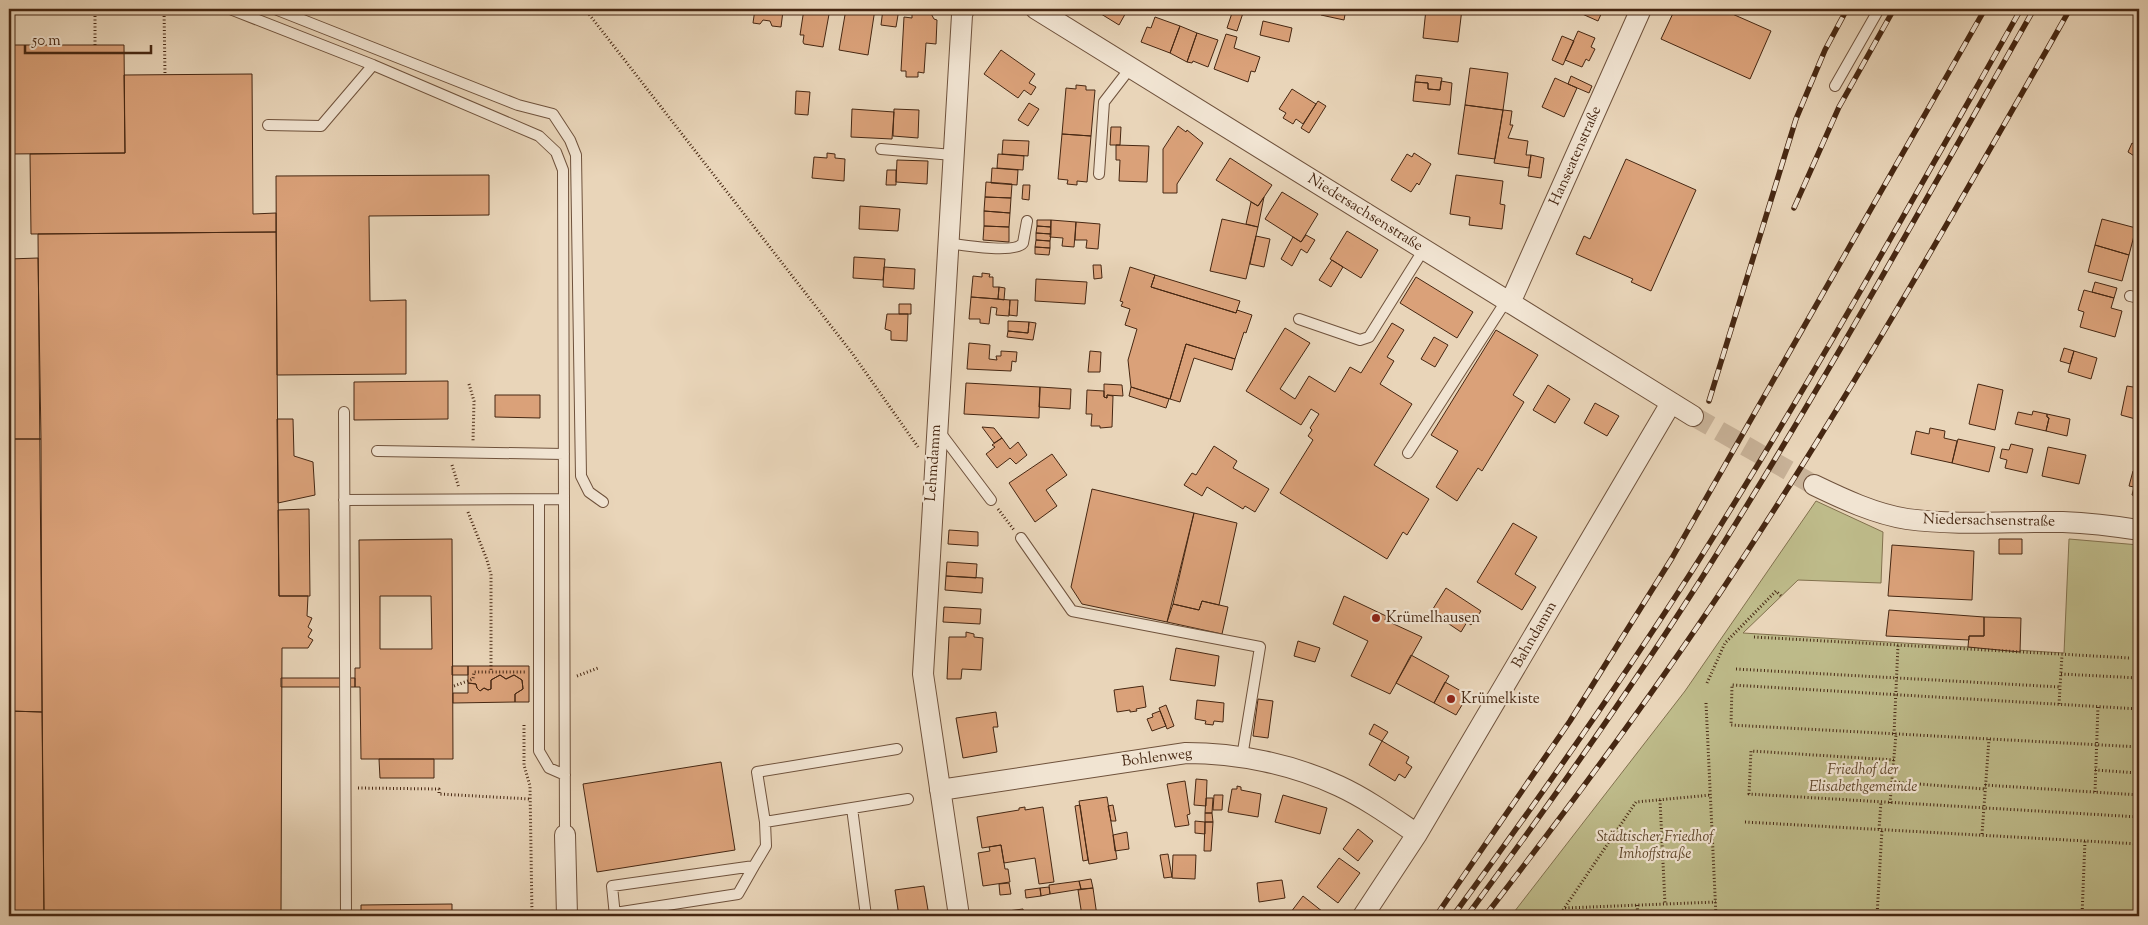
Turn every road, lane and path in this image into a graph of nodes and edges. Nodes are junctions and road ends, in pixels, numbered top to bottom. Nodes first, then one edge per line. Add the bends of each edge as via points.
1 (95, 9) edge
2 (164, 9) edge
3 (230, 9) edge
4 (275, 9) edge
5 (585, 9) edge
6 (964, 9) edge
7 (1036, 9) edge
8 (1641, 9) edge
9 (1879, 9) edge
10 (95, 45) dead end
11 (373, 65) junction
12 (1131, 67) junction
13 (165, 74) dead end
14 (1835, 86) dead end
15 (268, 125) dead end
16 (881, 149) dead end
17 (953, 155) junction
18 (1099, 174) dead end
19 (1027, 221) dead end
20 (948, 243) junction
21 (1424, 249) junction
22 (1508, 302) junction
23 (1299, 319) dead end
24 (469, 384) dead end
25 (1671, 403) junction
26 (344, 412) dead end
27 (1693, 416) tunnel mouth
28 (937, 429) junction
29 (377, 451) dead end
30 (448, 452) junction
31 (473, 453) junction
32 (1408, 453) dead end
33 (564, 454) junction
34 (934, 470) junction
35 (1814, 485) tunnel mouth
36 (344, 500) junction
37 (463, 500) junction
38 (539, 500) junction
39 (564, 500) junction
40 (991, 500) joint
41 (603, 502) dead end
42 (2139, 530) edge
43 (1021, 538) joint
44 (1781, 596) dead end
45 (1754, 637) dead end
46 (1898, 645) junction
47 (2062, 654) junction
48 (2130, 658) dead end
49 (1736, 669) dead end
50 (491, 671) dead end
51 (2061, 674) junction
52 (1897, 678) junction
53 (2139, 678) edge
54 (1706, 683) dead end
55 (2060, 687) junction
56 (1896, 694) junction
57 (1706, 704) dead end
58 (2059, 704) junction
59 (2098, 706) junction
60 (2139, 709) edge
61 (524, 723) dead end
62 (1895, 734) junction
63 (1988, 739) junction
64 (2097, 745) junction
65 (2139, 747) edge
66 (897, 749) dead end
67 (1242, 757) junction
68 (1894, 760) junction
69 (2095, 770) junction
70 (2139, 773) edge
71 (565, 775) junction
72 (1892, 782) junction
73 (1985, 787) junction
74 (345, 788) junction
75 (940, 790) junction
76 (2095, 792) junction
77 (1711, 795) junction
78 (2139, 795) edge
79 (530, 799) junction
80 (908, 799) dead end
81 (1660, 800) junction
82 (1881, 802) junction
83 (1890, 803) junction
84 (852, 808) junction
85 (1984, 808) junction
86 (2139, 817) edge
87 (765, 822) junction
88 (1745, 822) dead end
89 (1881, 829) junction
90 (1417, 834) junction
91 (1982, 834) junction
92 (565, 835) joint
93 (2085, 840) junction
94 (2139, 844) edge
95 (754, 866) junction
96 (1716, 902) junction
97 (1665, 904) junction
98 (1638, 905) junction
99 (1565, 908) junction
100 (615, 915) edge
101 (346, 916) edge
102 (532, 916) edge
103 (567, 916) edge
104 (866, 916) edge
105 (959, 916) edge
106 (1363, 916) edge
107 (1559, 916) edge
108 (1638, 916) edge
109 (1716, 916) edge
110 (1877, 916) edge
111 (2082, 916) edge

1 - 10 path
2 - 13 path
3 - 11 lane
4 - 41 lane via 518,105 553,114 576,155 581,476 589,492
5 - 34 path via 852,353
6 - 17 street, Lehmdamm
7 - 12 street, Niedersachsenstraße
8 - 22 street, Hanseatenstraße
9 - 14 lane
11 - 15 lane via 321,126
11 - 33 lane via 539,136 556,152 563,170
12 - 18 lane via 1104,102
12 - 21 street, Niedersachsenstraße
16 - 17 lane
17 - 20 street, Lehmdamm
19 - 20 lane via 1023,243 1018,247
20 - 28 street, Lehmdamm
21 - 22 street, Niedersachsenstraße
21 - 23 lane via 1369,337 1360,340
22 - 25 street, Niedersachsenstraße
22 - 32 lane
24 - 31 path via 474,401
25 - 27 street, Niedersachsenstraße
25 - 90 street, Bahndamm
26 - 36 lane
28 - 34 street, Lehmdamm
28 - 40 lane
29 - 30 lane
30 - 31 lane
30 - 37 path
31 - 33 lane
33 - 39 lane
34 - 75 street, Lehmdamm via 923,674
35 - 42 street, Niedersachsenstraße via 1872,509 1905,518 1940,522 2064,522
36 - 37 lane
36 - 74 lane
37 - 38 lane
37 - 50 path via 491,575
38 - 39 lane
38 - 71 lane via 538,751 549,768
39 - 71 lane
40 - 43 path
43 - 67 lane via 1072,611 1260,647
44 - 54 path via 1776,591 1732,634
45 - 46 path
46 - 47 path
46 - 52 path
47 - 48 path
47 - 51 path
49 - 52 path
51 - 53 path
51 - 55 path
52 - 55 path
52 - 56 path
55 - 58 path
56 - 58 path
56 - 62 path
56 - 62 path via 1732,685 1731,725
57 - 77 path
58 - 59 path
59 - 60 path
59 - 64 path
61 - 79 path via 524,765
62 - 63 path
62 - 68 path
63 - 64 path
63 - 73 path
64 - 65 path
64 - 69 path
66 - 87 lane via 757,772
67 - 75 street, Bohlenweg via 1186,753
67 - 90 street, Bohlenweg via 1312,775 1340,786
68 - 72 path
68 - 82 path via 1751,751 1749,794
69 - 70 path
69 - 76 path
71 - 92 lane
72 - 73 path
72 - 83 path
73 - 76 path
73 - 85 path
74 - 79 path via 439,789 438,794
74 - 101 lane
75 - 105 street, Lehmdamm
76 - 78 path
77 - 81 path
77 - 96 path
79 - 102 path
80 - 84 lane
81 - 97 path
81 - 99 path via 1636,802
82 - 83 path
82 - 89 path
83 - 85 path
84 - 87 lane
84 - 104 lane
85 - 86 path
85 - 91 path
87 - 95 lane via 766,846
88 - 89 path
89 - 91 path
89 - 110 path
90 - 106 street, Bahndamm
91 - 93 path
92 - 103 street
93 - 94 path
93 - 111 path
95 - 100 lane via 738,894
95 - 100 lane via 612,886
96 - 97 path
96 - 109 path
97 - 98 path
98 - 99 path
98 - 108 path
99 - 107 path

